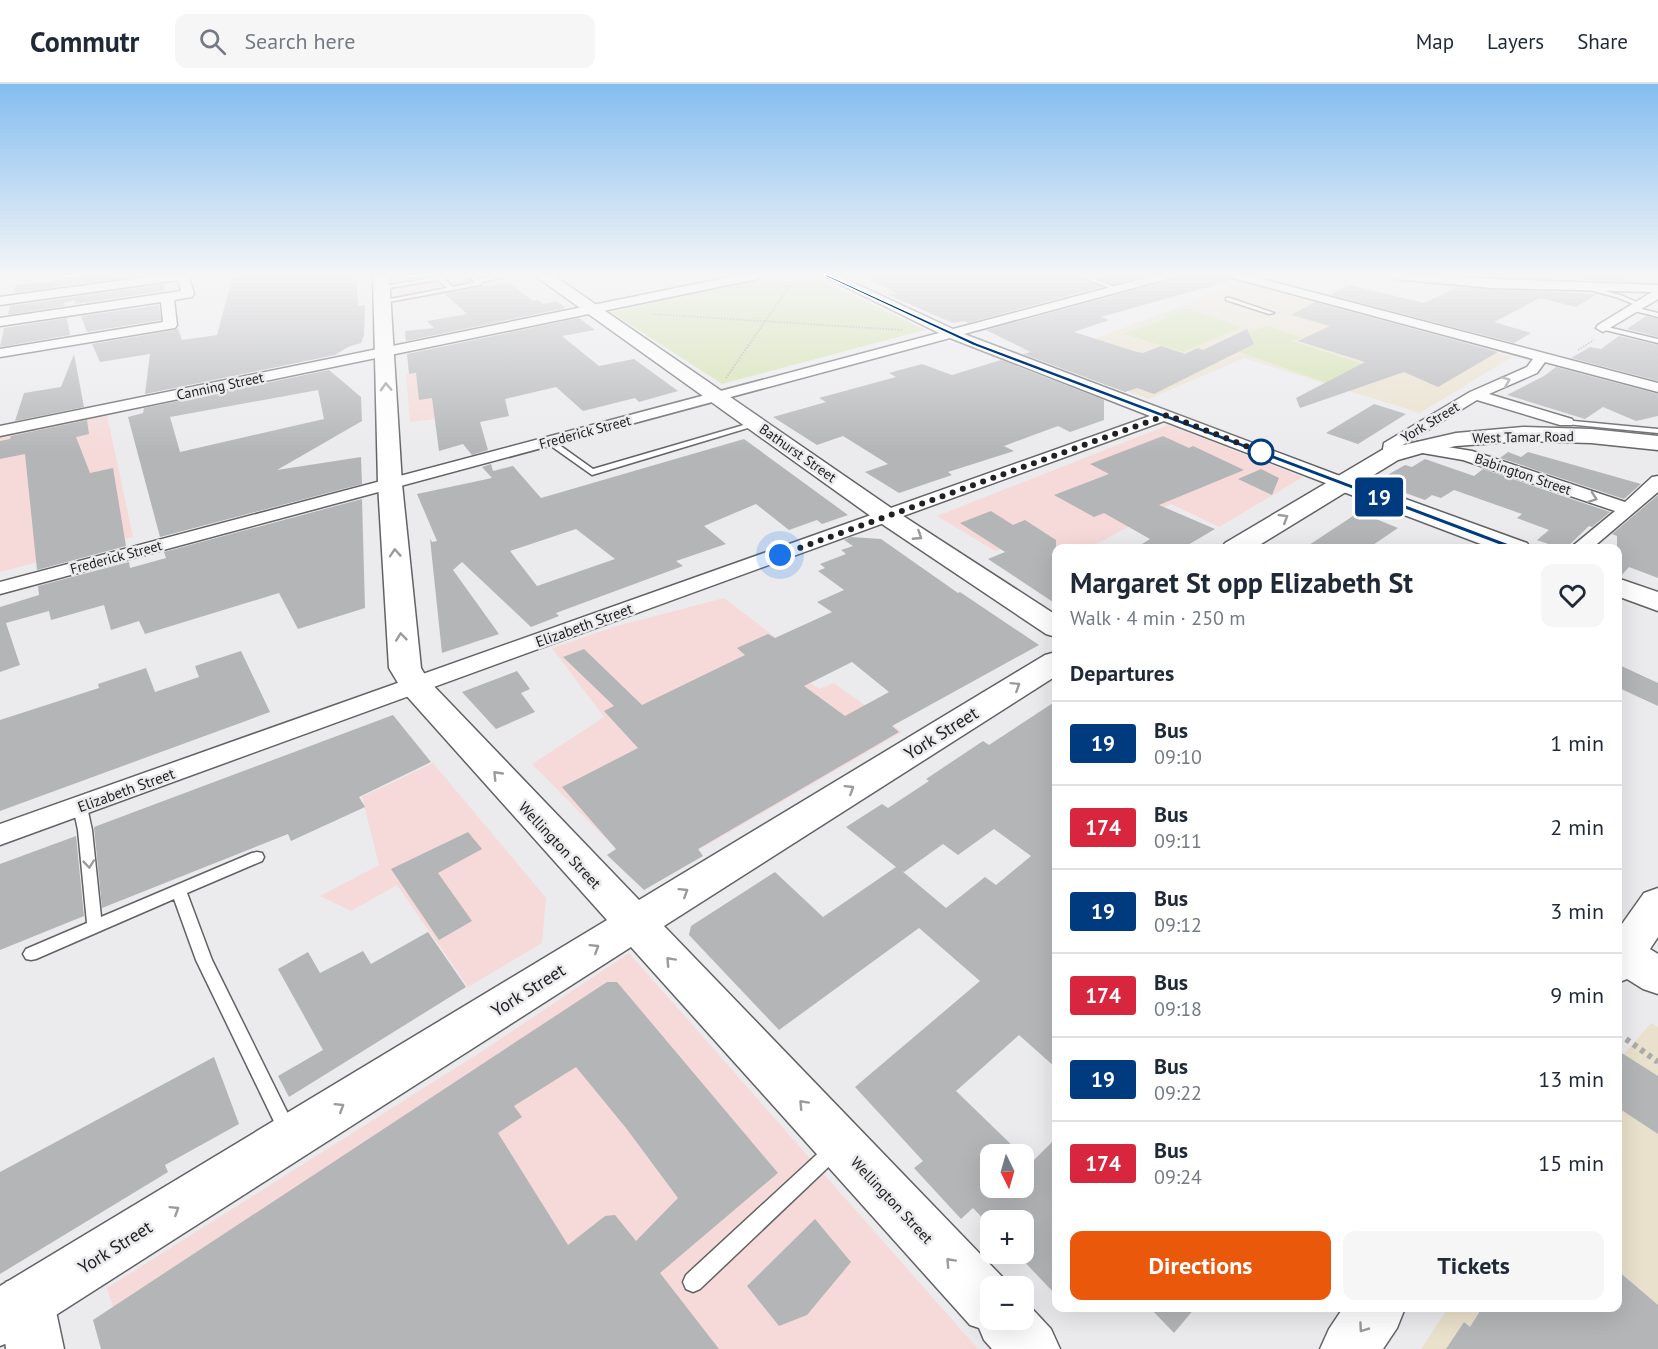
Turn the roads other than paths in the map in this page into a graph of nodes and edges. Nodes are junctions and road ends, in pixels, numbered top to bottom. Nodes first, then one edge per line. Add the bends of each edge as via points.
1 (115, 334) edge
2 (384, 334) edge
3 (472, 334) edge
4 (628, 334) edge
5 (951, 334) joint
6 (1451, 334) edge
7 (1628, 334) edge
8 (1658, 341) edge
9 (385, 352) junction
10 (0, 353) edge
11 (1540, 358) junction
12 (1658, 388) edge
13 (719, 391) junction
14 (1476, 395) junction
15 (1167, 415) junction
16 (1566, 422) joint
17 (756, 424) junction
18 (1658, 430) edge
19 (0, 431) edge
20 (548, 441) junction
21 (1658, 443) edge
22 (1417, 447) junction
23 (1390, 455) junction
24 (1658, 481) edge
25 (1342, 483) junction
26 (390, 484) junction
27 (1627, 509) junction
28 (888, 517) junction
29 (1242, 544) edge
30 (1505, 544) edge
31 (1585, 544) edge
32 (0, 588) edge
33 (1622, 588) edge
34 (1658, 602) edge
35 (1052, 625) edge
36 (1052, 664) edge
37 (415, 686) junction
38 (80, 807) junction
39 (0, 835) edge
40 (257, 857) dead end
41 (178, 891) junction
42 (1658, 904) edge
43 (635, 923) junction
44 (95, 926) junction
45 (31, 954) dead end
46 (1629, 962) edge
47 (291, 1138) junction
48 (841, 1144) junction
49 (693, 1282) dead end
50 (980, 1294) edge
51 (1374, 1312) edge
52 (20, 1323) edge
53 (1013, 1330) edge
54 (1031, 1349) edge
55 (1349, 1349) edge

1 - 10 street
2 - 9 main road, Wellington Street
3 - 9 street, Canning Street
4 - 13 main road, Bathurst Street
5 - 13 street, Frederick Street
5 - 15 street
6 - 11 street
7 - 8 lane
9 - 19 street, Canning Street
26 -> 9 main road, Wellington Street
11 - 12 street
14 -> 11 street, York Street via 1532,370
13 - 17 main road, Bathurst Street
13 - 20 street, Frederick Street
14 - 16 street
14 - 23 street, York Street via 1390,446
15 - 25 street
15 - 28 street, Elizabeth Street
16 - 18 lane
17 - 20 lane via 592,472
17 - 28 main road, Bathurst Street
20 - 26 street, Frederick Street
21 - 22 main road, West Tamar Road via 1577,435 1509,434
22 - 23 main road, West Tamar Road
22 -> 27 street, Babington Street via 1466,455
23 - 25 main road, York Street
24 - 27 street
29 -> 25 main road, York Street
25 - 30 main road
26 - 32 street, Frederick Street
37 -> 26 main road, Wellington Street via 405,668
27 - 31 street
28 -> 35 main road, Bathurst Street
28 - 37 street, Elizabeth Street
33 - 34 main road
43 -> 36 main road, York Street
37 - 38 street, Elizabeth Street
43 -> 37 main road, Wellington Street
38 - 39 street, Elizabeth Street
38 -> 44 lane
40 - 41 lane
41 - 44 lane
41 - 47 lane via 204,960
42 - 46 main road
47 -> 43 main road, York Street
48 -> 43 main road, Wellington Street
44 - 45 lane
52 -> 47 main road, York Street
48 - 49 lane
50 -> 48 main road, Wellington Street
51 -> 55 main road
53 - 54 main road

